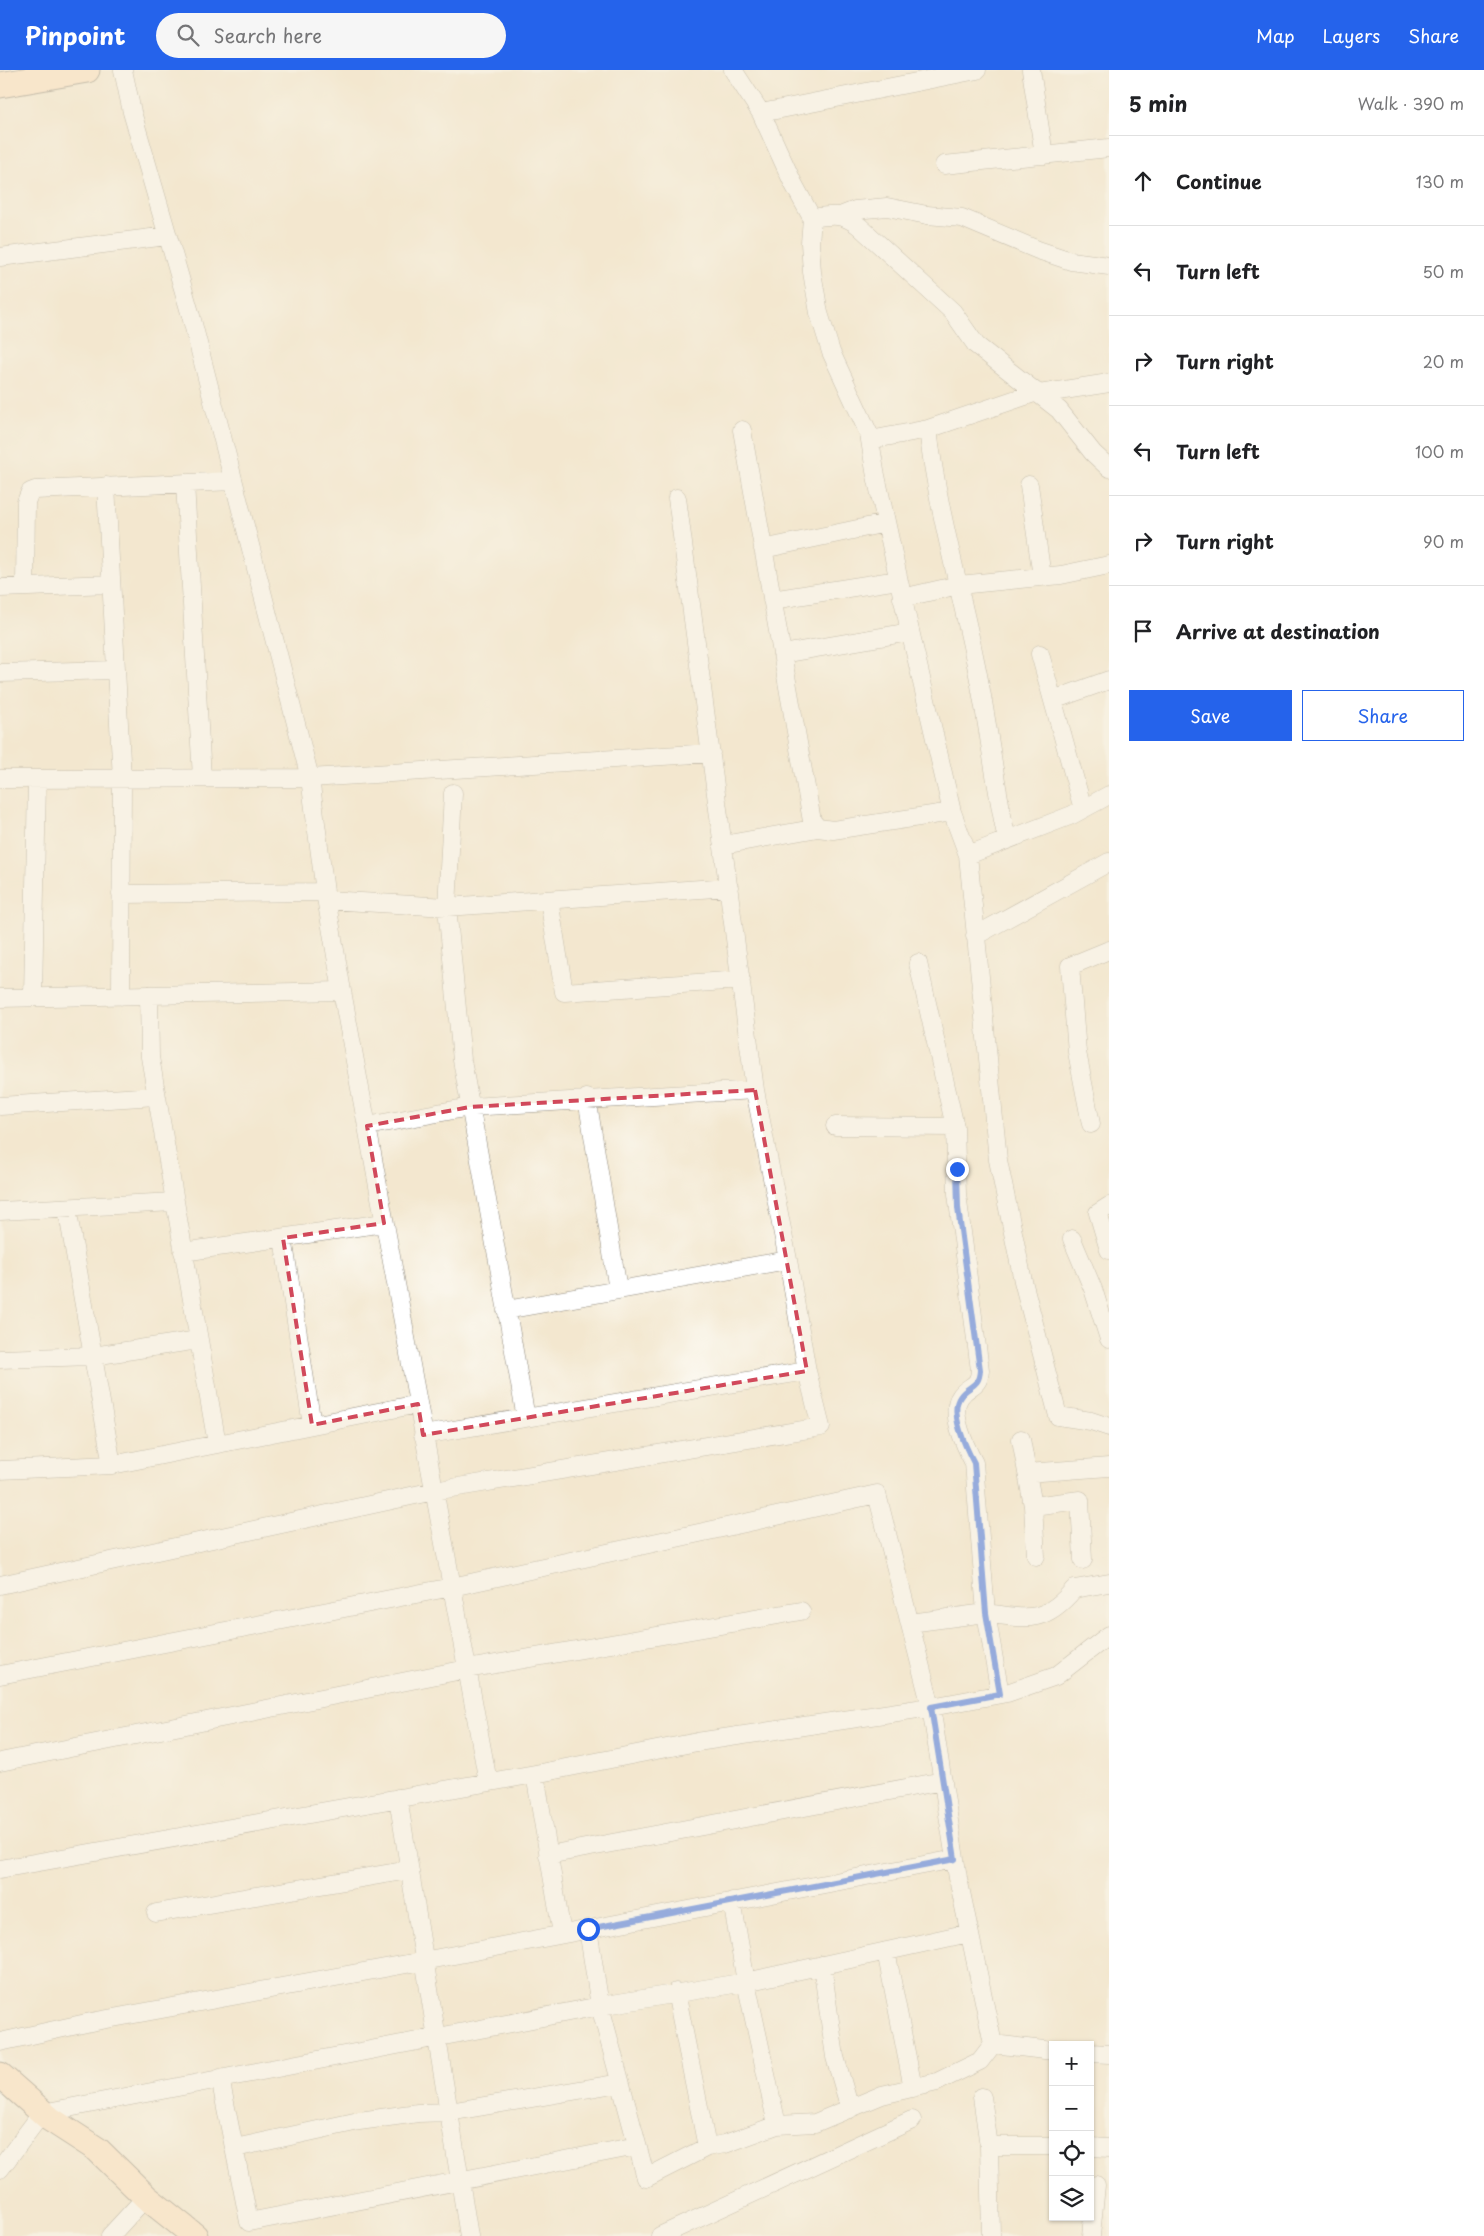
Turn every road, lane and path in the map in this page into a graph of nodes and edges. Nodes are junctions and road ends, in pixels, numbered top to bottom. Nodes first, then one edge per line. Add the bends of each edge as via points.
1 (86, 70) edge
2 (123, 70) edge
3 (733, 70) edge
4 (977, 70) edge
5 (1031, 70) edge
6 (0, 85) edge
7 (761, 113) junction
8 (1109, 148) edge
9 (1044, 155) junction
10 (944, 165) dead end
11 (840, 216) junction
12 (812, 218) junction
13 (167, 236) junction
14 (0, 257) edge
15 (1109, 266) edge
16 (1109, 383) edge
17 (1038, 393) junction
18 (928, 429) junction
19 (742, 430) dead end
20 (870, 440) junction
21 (1109, 468) edge
22 (233, 480) junction
23 (185, 482) junction
24 (1029, 485) dead end
25 (106, 486) junction
26 (677, 498) dead end
27 (886, 523) junction
28 (763, 549) junction
29 (1109, 565) edge
30 (1042, 577) junction
31 (898, 580) junction
32 (111, 584) junction
33 (959, 585) junction
34 (25, 587) junction
35 (0, 588) edge
36 (902, 598) junction
37 (772, 600) junction
38 (910, 632) junction
39 (782, 654) junction
40 (1040, 654) dead end
41 (116, 670) junction
42 (0, 673) edge
43 (1109, 680) edge
44 (1053, 700) junction
45 (711, 753) junction
46 (122, 778) junction
47 (202, 778) junction
48 (310, 778) junction
49 (0, 779) edge
50 (37, 779) junction
51 (454, 793) dead end
52 (1109, 795) edge
53 (1084, 809) junction
54 (952, 812) junction
55 (818, 828) junction
56 (1007, 840) junction
57 (723, 845) junction
58 (968, 855) junction
59 (1109, 862) edge
60 (729, 887) junction
61 (121, 894) junction
62 (326, 896) junction
63 (549, 900) junction
64 (447, 907) junction
65 (975, 936) junction
66 (1109, 950) edge
67 (918, 963) dead end
68 (741, 980) junction
69 (342, 991) junction
70 (149, 995) junction
71 (121, 996) junction
72 (0, 998) edge
73 (33, 998) junction
74 (755, 1090) junction
75 (156, 1096) junction
76 (588, 1098) junction
77 (0, 1106) edge
78 (470, 1106) junction
79 (1091, 1124) dead end
80 (367, 1126) junction
81 (836, 1126) dead end
82 (955, 1127) junction
83 (174, 1202) junction
84 (1109, 1206) edge
85 (67, 1208) junction
86 (0, 1211) edge
87 (384, 1223) junction
88 (283, 1238) junction
89 (1072, 1239) dead end
90 (1109, 1250) edge
91 (183, 1252) junction
92 (788, 1260) junction
93 (618, 1290) junction
94 (506, 1310) junction
95 (1109, 1339) edge
96 (198, 1340) junction
97 (93, 1356) junction
98 (0, 1359) edge
99 (807, 1371) junction
100 (418, 1404) junction
101 (526, 1418) junction
102 (312, 1425) junction
103 (1109, 1427) edge
104 (423, 1435) junction
105 (1022, 1439) dead end
106 (217, 1444) junction
107 (112, 1465) junction
108 (1109, 1467) edge
109 (0, 1470) edge
110 (1027, 1473) junction
111 (434, 1491) junction
112 (1033, 1506) junction
113 (1036, 1556) dead end
114 (1083, 1560) dead end
115 (1109, 1583) edge
116 (0, 1585) edge
117 (452, 1587) junction
118 (801, 1611) dead end
119 (986, 1613) junction
120 (910, 1623) junction
121 (1109, 1635) edge
122 (467, 1669) junction
123 (0, 1675) edge
124 (1000, 1694) junction
125 (931, 1707) junction
126 (0, 1762) edge
127 (535, 1774) junction
128 (943, 1781) junction
129 (488, 1782) junction
130 (398, 1798) junction
131 (548, 1855) junction
132 (955, 1859) junction
133 (0, 1869) edge
134 (409, 1870) junction
135 (732, 1901) junction
136 (156, 1914) dead end
137 (588, 1929) junction
138 (969, 1933) junction
139 (562, 1934) junction
140 (886, 1951) junction
141 (423, 1961) junction
142 (822, 1965) junction
143 (746, 1982) junction
144 (676, 1992) junction
145 (600, 2006) junction
146 (437, 2036) junction
147 (0, 2042) edge
148 (993, 2044) junction
149 (1049, 2051) edge
150 (1094, 2053) edge
151 (1109, 2054) edge
152 (0, 2075) edge
153 (220, 2078) junction
154 (620, 2083) junction
155 (913, 2088) junction
156 (982, 2097) dead end
157 (850, 2109) junction
158 (449, 2112) junction
159 (42, 2113) junction
160 (912, 2120) dead end
161 (777, 2125) junction
162 (637, 2146) junction
163 (989, 2146) junction
164 (1049, 2146) edge
165 (707, 2147) junction
166 (1094, 2147) edge
167 (235, 2148) junction
168 (1109, 2148) edge
169 (0, 2169) edge
170 (460, 2181) junction
171 (1098, 2185) edge
172 (146, 2197) junction
173 (110, 2236) edge
174 (195, 2236) edge
175 (469, 2236) edge
176 (660, 2236) edge
177 (991, 2236) edge
178 (1091, 2236) edge

1 - 6 street
2 - 13 street
3 - 7 street
4 - 7 street
5 - 9 street
7 - 12 street
8 - 9 street
9 - 10 street
11 - 12 street
11 - 15 street via 855,210 887,207 962,218 1038,250
11 - 17 street via 850,218 953,312 976,345
12 - 20 street via 812,272 819,313 831,352 857,404
13 - 14 street
13 - 22 street
16 - 17 street
17 - 18 street
17 - 21 street via 1059,410
18 - 20 street
18 - 33 street via 932,466
19 - 28 street
20 - 27 street
22 - 23 street
22 - 48 street
23 - 25 street
23 - 47 street
24 - 30 street
25 - 32 street
25 - 34 street via 30,492 26,502
26 - 45 street
27 - 28 street
27 - 31 street
28 - 37 street
29 - 30 street
30 - 33 street
31 - 36 street
31 - 37 street
32 - 34 street
32 - 41 street
33 - 36 street
33 - 56 street
34 - 35 street
36 - 38 street
37 - 39 street
38 - 39 street
38 - 54 street
39 - 55 street via 810,813
40 - 44 street
41 - 42 street
41 - 46 street
43 - 44 street
44 - 53 street
45 - 48 street
45 - 57 street
46 - 47 street
46 - 50 street
46 - 61 street
47 - 48 street
48 - 62 street
49 - 50 street
50 - 73 street
51 - 64 street
52 - 53 street
53 - 56 street
54 - 55 street via 833,830
54 - 58 street
55 - 57 street
56 - 58 street
57 - 60 street
58 - 65 street
59 - 65 street
60 - 63 street
60 - 68 street
61 - 62 street
61 - 71 street
62 - 64 street
62 - 69 street
63 - 64 street
63 - 68 street via 564,992
64 - 78 street via 462,1060
65 - 103 street via 998,1160 1023,1281 1058,1416
66 - 79 street via 1070,966 1077,1052
67 - 82 street
68 - 74 street
69 - 70 street
69 - 80 street
70 - 71 street
70 - 75 street via 150,1058
71 - 73 street
72 - 73 street
74 - 76 street
74 - 92 street
75 - 77 street
75 - 83 street
76 - 78 street
76 - 93 street
78 - 80 street
78 - 94 street
80 - 87 street
81 - 82 street
82 - 119 street via 957,1194 980,1370 976,1384 960,1395 956,1416 974,1463
83 - 85 street
83 - 91 street
84 - 90 street via 1098,1213
85 - 86 street
85 - 97 street
87 - 88 street
87 - 100 street
88 - 91 street
88 - 102 street
89 - 95 street
91 - 96 street
92 - 93 street
92 - 99 street
93 - 94 street
94 - 101 street
96 - 97 street
96 - 106 street
97 - 98 street
97 - 107 street
99 - 101 street
99 - 111 street via 821,1427
100 - 102 street
100 - 104 street
101 - 104 street
102 - 106 street
104 - 111 street
105 - 110 street
106 - 107 street
107 - 109 street
108 - 110 street
110 - 112 street
111 - 116 street
111 - 117 street
112 - 113 street
112 - 114 street via 1080,1500
115 - 119 street via 1074,1589 1052,1610 1027,1619
117 - 120 street via 876,1494
117 - 122 street
117 - 123 street
118 - 122 street
119 - 120 street
119 - 124 street
120 - 125 street
121 - 124 street via 1056,1676
122 - 126 street
122 - 129 street
124 - 125 street
125 - 127 street via 697,1742
125 - 128 street
127 - 129 street
127 - 131 street
128 - 131 street
128 - 132 street
129 - 130 street
130 - 133 street
130 - 134 street
131 - 139 street
132 - 135 street
132 - 138 street
134 - 136 street
134 - 141 street
135 - 137 street
135 - 143 street
137 - 139 street
137 - 145 street
138 - 140 street
138 - 148 street
139 - 141 street
140 - 142 street
140 - 155 street
141 - 146 street
141 - 147 street via 91,2022
142 - 143 street
142 - 157 street via 835,2057
143 - 144 street
143 - 161 street
144 - 145 street
144 - 165 street
145 - 146 street
145 - 154 street
146 - 153 street
146 - 158 street
148 - 149 street
148 - 155 street via 980,2061 937,2082
150 - 151 street
152 - 159 street
153 - 159 street
153 - 167 street
154 - 158 street
154 - 162 street
155 - 157 street via 882,2095
156 - 163 street
157 - 161 street via 815,2123
158 - 167 street via 359,2121
158 - 170 street
159 - 169 street
159 - 172 street via 98,2150
160 - 176 street
161 - 165 street via 725,2144
162 - 165 street via 646,2178
162 - 170 street
163 - 164 street
163 - 177 street
166 - 168 street
167 - 170 street via 249,2222
170 - 175 street
171 - 178 street
172 - 173 street
172 - 174 street

